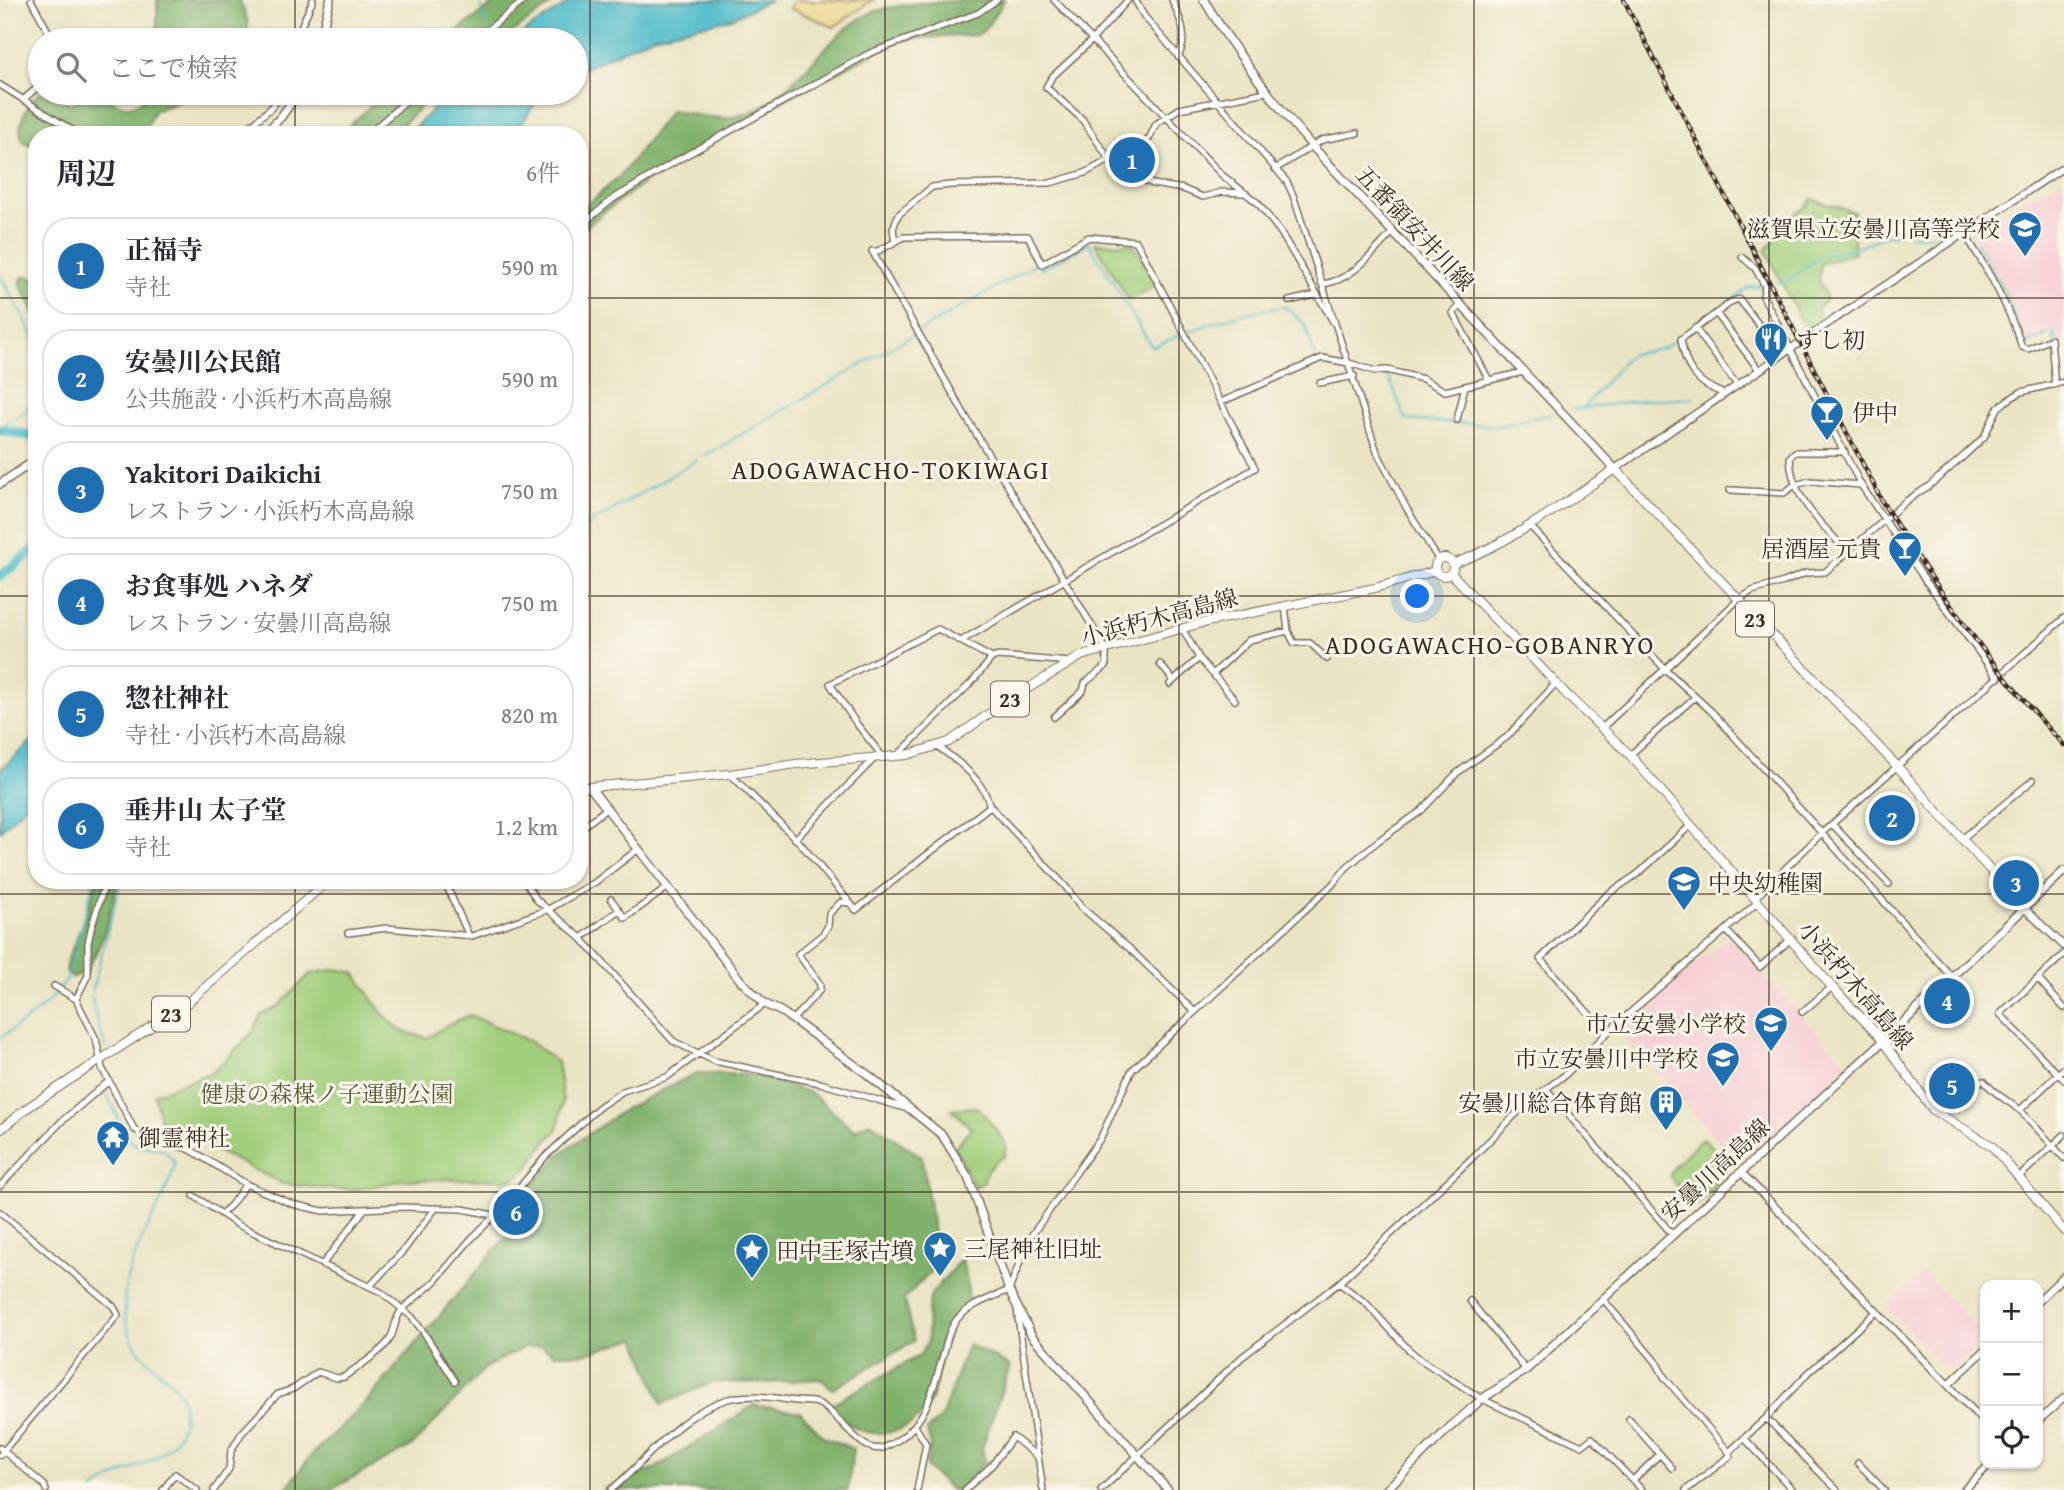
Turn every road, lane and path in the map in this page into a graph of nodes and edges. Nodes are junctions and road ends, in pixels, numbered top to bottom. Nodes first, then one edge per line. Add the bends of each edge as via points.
1 (31, 0) edge
2 (313, 0) edge
3 (330, 0) edge
4 (525, 0) edge
5 (997, 0) edge
6 (1054, 0) edge
7 (1128, 0) edge
8 (1135, 0) edge
9 (1172, 0) edge
10 (1204, 0) edge
11 (46, 28) edge
12 (300, 28) edge
13 (323, 28) edge
14 (490, 28) edge
15 (1091, 41) junction
16 (1178, 57) junction
17 (0, 85) edge
18 (1266, 92) junction
19 (28, 96) edge
20 (23, 100) junction
21 (1215, 101) junction
22 (28, 103) edge
23 (31, 105) edge
24 (273, 105) edge
25 (290, 105) edge
26 (401, 105) edge
27 (1164, 116) junction
28 (65, 126) edge
29 (250, 126) edge
30 (272, 126) edge
31 (377, 126) edge
32 (1357, 133) dead end
33 (1312, 146) junction
34 (1110, 162) junction
35 (2064, 167) edge
36 (1275, 169) junction
37 (1245, 193) junction
38 (588, 220) edge
39 (1392, 233) junction
40 (1964, 233) junction
41 (895, 242) junction
42 (1742, 257) dead end
43 (1323, 284) junction
44 (1316, 295) junction
45 (1289, 301) dead end
46 (1461, 305) junction
47 (1716, 313) junction
48 (1336, 326) junction
49 (1695, 328) junction
50 (1791, 348) junction
51 (1782, 355) junction
52 (1349, 363) junction
53 (1759, 370) junction
54 (1523, 372) junction
55 (1354, 376) junction
56 (1489, 380) junction
57 (1320, 383) dead end
58 (1737, 385) junction
59 (2061, 385) edge
60 (1465, 386) junction
61 (1725, 394) junction
62 (1221, 402) junction
63 (1457, 420) dead end
64 (1845, 452) junction
65 (28, 464) edge
66 (1615, 469) junction
67 (0, 484) edge
68 (1795, 485) junction
69 (1861, 485) junction
70 (1730, 490) dead end
71 (1885, 520) junction
72 (1528, 525) junction
73 (1848, 552) junction
74 (1438, 559) junction
75 (1452, 568) junction
76 (1436, 571) junction
77 (1065, 580) junction
78 (1738, 600) junction
79 (1285, 606) junction
80 (2064, 618) edge
81 (1182, 628) junction
82 (1288, 631) junction
83 (961, 641) junction
84 (1106, 649) junction
85 (992, 658) junction
86 (1199, 658) junction
87 (1327, 659) dead end
88 (1070, 662) junction
89 (1160, 664) dead end
90 (1664, 668) junction
91 (1213, 674) junction
92 (1998, 678) junction
93 (1556, 683) junction
94 (1695, 697) junction
95 (1235, 700) dead end
96 (1054, 717) dead end
97 (1602, 728) junction
98 (937, 746) junction
99 (898, 755) junction
100 (1630, 755) junction
101 (879, 757) junction
102 (1896, 765) junction
103 (730, 774) junction
104 (2033, 780) dead end
105 (590, 788) joint
106 (990, 806) junction
107 (606, 809) junction
108 (588, 823) edge
109 (1832, 824) junction
110 (1691, 825) junction
111 (1822, 833) junction
112 (795, 839) junction
113 (1962, 839) junction
114 (637, 849) junction
115 (2064, 871) edge
116 (1889, 884) dead end
117 (588, 886) edge
118 (667, 888) junction
119 (103, 889) edge
120 (319, 889) edge
121 (448, 889) edge
122 (530, 889) edge
123 (584, 889) edge
124 (611, 899) dead end
125 (1757, 900) junction
126 (849, 904) junction
127 (2023, 907) junction
128 (547, 910) junction
129 (619, 910) junction
130 (1726, 930) junction
131 (348, 933) dead end
132 (469, 936) junction
133 (581, 938) junction
134 (1791, 939) junction
135 (2064, 946) edge
136 (2064, 954) edge
137 (1951, 976) junction
138 (2039, 980) junction
139 (54, 986) dead end
140 (1832, 986) junction
141 (76, 999) junction
142 (765, 1004) junction
143 (2064, 1008) edge
144 (1195, 1012) junction
145 (1802, 1012) dead end
146 (792, 1020) junction
147 (1606, 1033) junction
148 (1882, 1041) junction
149 (698, 1055) junction
150 (101, 1061) junction
151 (2064, 1069) edge
152 (2058, 1074) junction
153 (2064, 1080) edge
154 (109, 1081) junction
155 (1546, 1089) junction
156 (913, 1110) junction
157 (2020, 1110) junction
158 (1939, 1115) junction
159 (0, 1130) edge
160 (2064, 1135) edge
161 (2052, 1146) junction
162 (2064, 1158) edge
163 (1741, 1172) junction
164 (2019, 1177) junction
165 (246, 1184) junction
166 (0, 1186) edge
167 (194, 1196) dead end
168 (435, 1209) junction
169 (363, 1210) junction
170 (0, 1212) edge
171 (221, 1214) junction
172 (494, 1216) junction
173 (2064, 1231) edge
174 (1674, 1235) junction
175 (322, 1265) junction
176 (2064, 1276) edge
177 (1339, 1283) junction
178 (370, 1286) junction
179 (1009, 1290) junction
180 (2043, 1296) edge
181 (1603, 1299) junction
182 (1470, 1301) dead end
183 (1017, 1304) junction
184 (403, 1309) junction
185 (1876, 1312) junction
186 (1980, 1354) edge
187 (1526, 1370) junction
188 (455, 1381) dead end
189 (1949, 1384) junction
190 (2064, 1398) edge
191 (1482, 1399) junction
192 (2043, 1417) edge
193 (1766, 1418) junction
194 (1980, 1418) edge
195 (1629, 1419) dead end
196 (915, 1426) junction
197 (1745, 1439) junction
198 (1, 1451) edge
199 (1729, 1452) junction
200 (1660, 1454) junction
201 (1137, 1455) junction
202 (1038, 1457) junction
203 (1858, 1463) dead end
204 (1672, 1468) dead end
205 (1985, 1469) edge
206 (1633, 1480) junction
207 (1832, 1488) edge
208 (46, 1490) edge
209 (163, 1490) edge
210 (197, 1490) edge
211 (214, 1490) edge
212 (611, 1490) edge
213 (917, 1490) edge
214 (965, 1490) edge
215 (1040, 1490) edge
216 (1101, 1490) edge
217 (1168, 1490) edge
218 (1386, 1490) edge
219 (1642, 1490) edge
220 (1686, 1490) edge
221 (1793, 1490) edge
222 (1884, 1490) edge
223 (1964, 1490) edge

1 - 11 street
2 - 12 street
3 - 13 main road
4 - 14 street
5 - 38 street via 978,13 870,53 676,161
6 - 15 street
7 - 15 street
8 - 16 street
9 - 16 street via 1185,31
10 - 18 main road, 五番領安井川線
15 - 27 street
15 - 34 street via 1046,87 1082,119
16 - 21 street
17 - 20 street
18 - 21 street
18 - 33 main road, 五番領安井川線
19 - 20 street
20 - 22 street
21 - 27 street
21 - 36 street
23 - 28 street
24 - 29 street
25 - 30 main road
26 - 31 street
27 - 34 street via 1149,139
27 - 37 street
32 - 33 street via 1329,137
33 - 36 street
33 - 39 main road, 五番領安井川線
34 - 37 street via 1153,184 1203,197
34 - 41 street via 1050,183 932,187 898,215
35 - 40 street
36 - 43 street via 1293,194
37 - 44 street via 1282,233
39 - 43 street via 1356,269 1337,282
39 - 46 main road, 五番領安井川線
40 - 50 street
40 - 59 street via 1996,285 2022,347 2028,349 2051,338
41 - 62 street via 904,237 1028,236 1042,264 1089,237 1136,241
41 - 77 street via 872,251 875,258
42 - 50 street via 1765,286 1763,296
43 - 48 street
44 - 45 street
44 - 48 street
46 - 54 main road, 五番領安井川線
46 - 56 street via 1453,313
47 - 49 street
47 - 51 street via 1739,299
47 - 53 street
48 - 52 street
49 - 58 street
49 - 61 street via 1681,339 1684,360 1705,387
50 - 51 street
50 - 64 street
51 - 53 street
52 - 55 street
52 - 60 street via 1423,379 1444,391
52 - 62 street via 1322,358
53 - 58 street
54 - 56 street
54 - 66 main road, 五番領安井川線
55 - 57 street
55 - 74 street via 1377,452
56 - 60 street
58 - 61 street
59 - 71 street via 2021,392 2005,402 1984,437
60 - 63 street
61 - 66 street
62 - 77 street via 1255,468
64 - 68 street via 1795,452 1790,457 1790,474
64 - 69 street
65 - 67 main road
66 - 72 main road, 小浜朽木高島線 / 23
66 - 78 main road, 23
68 - 69 street via 1810,481
68 - 70 street via 1784,493
68 - 73 street via 1803,503
69 - 71 street
71 - 73 street
71 - 92 street
72 - 75 main road, 小浜朽木高島線 / 23
72 - 90 street
73 - 78 street via 1825,572 1806,573
74 - 75 main road, 小浜朽木高島線 via 1447,558
74 - 76 main road
75 - 76 main road, 小浜朽木高島線 / 23 via 1443,576
75 - 93 main road, 小浜朽木高島線
76 - 79 main road, 小浜朽木高島線 / 23
77 - 83 street
77 - 84 street
78 - 90 street
78 - 102 main road, 23
79 - 81 main road, 小浜朽木高島線 / 23
79 - 82 street
80 - 92 street
81 - 84 main road, 小浜朽木高島線 / 23
81 - 86 street
82 - 87 street via 1294,643 1310,643
82 - 91 street via 1249,640
83 - 85 street
83 - 101 street via 938,629 830,684
84 - 88 main road, 小浜朽木高島線 / 23
84 - 96 street via 1106,666
85 - 88 street
85 - 99 street
86 - 89 street via 1171,682
86 - 91 street
88 - 98 main road, 小浜朽木高島線 / 23
90 - 94 street
90 - 97 street
91 - 95 street
92 - 102 street
93 - 97 main road, 小浜朽木高島線
93 - 144 street via 1507,737 1347,867
94 - 100 street
94 - 111 street
97 - 100 main road, 小浜朽木高島線
98 - 99 main road, 小浜朽木高島線 / 23
98 - 106 street via 986,790
99 - 101 main road, 小浜朽木高島線 / 23
100 - 110 main road, 小浜朽木高島線
101 - 103 main road, 小浜朽木高島線 / 23
101 - 112 street
102 - 109 street
102 - 113 main road, 23
103 - 105 main road, 小浜朽木高島線 / 23
103 - 112 street
104 - 113 street
105 - 107 main road
106 - 126 street via 856,910
106 - 144 street via 1081,907
107 - 108 street
107 - 114 main road
109 - 111 street
109 - 116 street
110 - 125 main road, 小浜朽木高島線
110 - 147 street via 1539,959
111 - 125 street
111 - 137 street
112 - 126 street
113 - 127 main road, 23
114 - 117 street
114 - 118 main road
115 - 127 main road, 安曇川高島線
118 - 129 street via 625,918
118 - 142 main road via 726,964
119 - 141 street via 88,943 88,975
120 - 150 main road, 23 via 186,1004
121 - 132 street
122 - 128 street
123 - 128 street
124 - 129 street
125 - 130 street
125 - 134 main road, 小浜朽木高島線
126 - 146 street via 834,906 823,934 798,954 820,990
127 - 135 street
127 - 137 main road, 安曇川高島線
128 - 132 street
128 - 133 street
129 - 133 street
130 - 134 street via 1760,967
130 - 147 street
131 - 132 street via 387,928
133 - 149 street via 673,1041
134 - 140 main road, 小浜朽木高島線
136 - 138 street
137 - 148 main road, 安曇川高島線
138 - 143 street
138 - 152 street via 2000,1014
139 - 141 street
140 - 145 street
140 - 148 main road, 小浜朽木高島線
141 - 150 street via 96,1039
142 - 146 main road
142 - 149 street
144 - 179 street via 1132,1070 1100,1139 1029,1239
146 - 156 main road
147 - 155 street
148 - 158 main road, 小浜朽木高島線
148 - 163 main road, 安曇川高島線
149 - 156 street
149 - 172 street via 667,1077 623,1091 599,1107 553,1148
150 - 154 street
150 - 159 main road, 23
151 - 152 street
152 - 153 street
152 - 157 street
154 - 165 street via 134,1129 191,1150
154 - 166 street via 62,1121
155 - 174 street
155 - 177 street
156 - 179 main road via 942,1135 968,1177
157 - 158 street via 1997,1096 1984,1081 1965,1087
157 - 161 street
158 - 164 main road, 小浜朽木高島線 via 1992,1146
160 - 161 street
161 - 162 street
161 - 164 street
163 - 174 main road, 安曇川高島線
163 - 185 street
164 - 173 main road, 小浜朽木高島線
165 - 169 street via 311,1209
165 - 171 street
167 - 171 street
168 - 169 street
168 - 172 street
168 - 178 street
169 - 175 street
170 - 198 street via 118,1315
171 - 175 street
172 - 184 street
174 - 181 main road, 安曇川高島線
175 - 178 street
176 - 180 street
177 - 191 street via 1366,1303 1414,1354
177 - 201 street via 1242,1357
178 - 184 street
179 - 183 main road
179 - 196 street via 958,1318 949,1332 929,1403
181 - 187 main road, 安曇川高島線
181 - 199 street
182 - 187 street
183 - 201 main road via 1032,1336
183 - 202 street
184 - 188 street via 424,1332
184 - 211 street via 388,1342 344,1377 318,1372 278,1394 241,1434 231,1451 229,1469
185 - 189 street
185 - 193 street
186 - 189 street
187 - 191 main road, 安曇川高島線
189 - 194 street
190 - 192 street
191 - 206 street via 1582,1446 1592,1438
191 - 218 main road, 安曇川高島線
193 - 197 street
193 - 207 street
195 - 200 street
196 - 212 street via 877,1450 866,1447 819,1404 753,1395 726,1399 670,1433
196 - 213 street via 926,1444
197 - 199 street
197 - 221 street
198 - 208 street
199 - 220 street via 1730,1456
200 - 204 street
200 - 206 street
201 - 216 street
201 - 217 main road
202 - 214 street via 1013,1437
202 - 215 street
203 - 222 street
205 - 223 street
206 - 219 street
209 - 210 street via 175,1474

